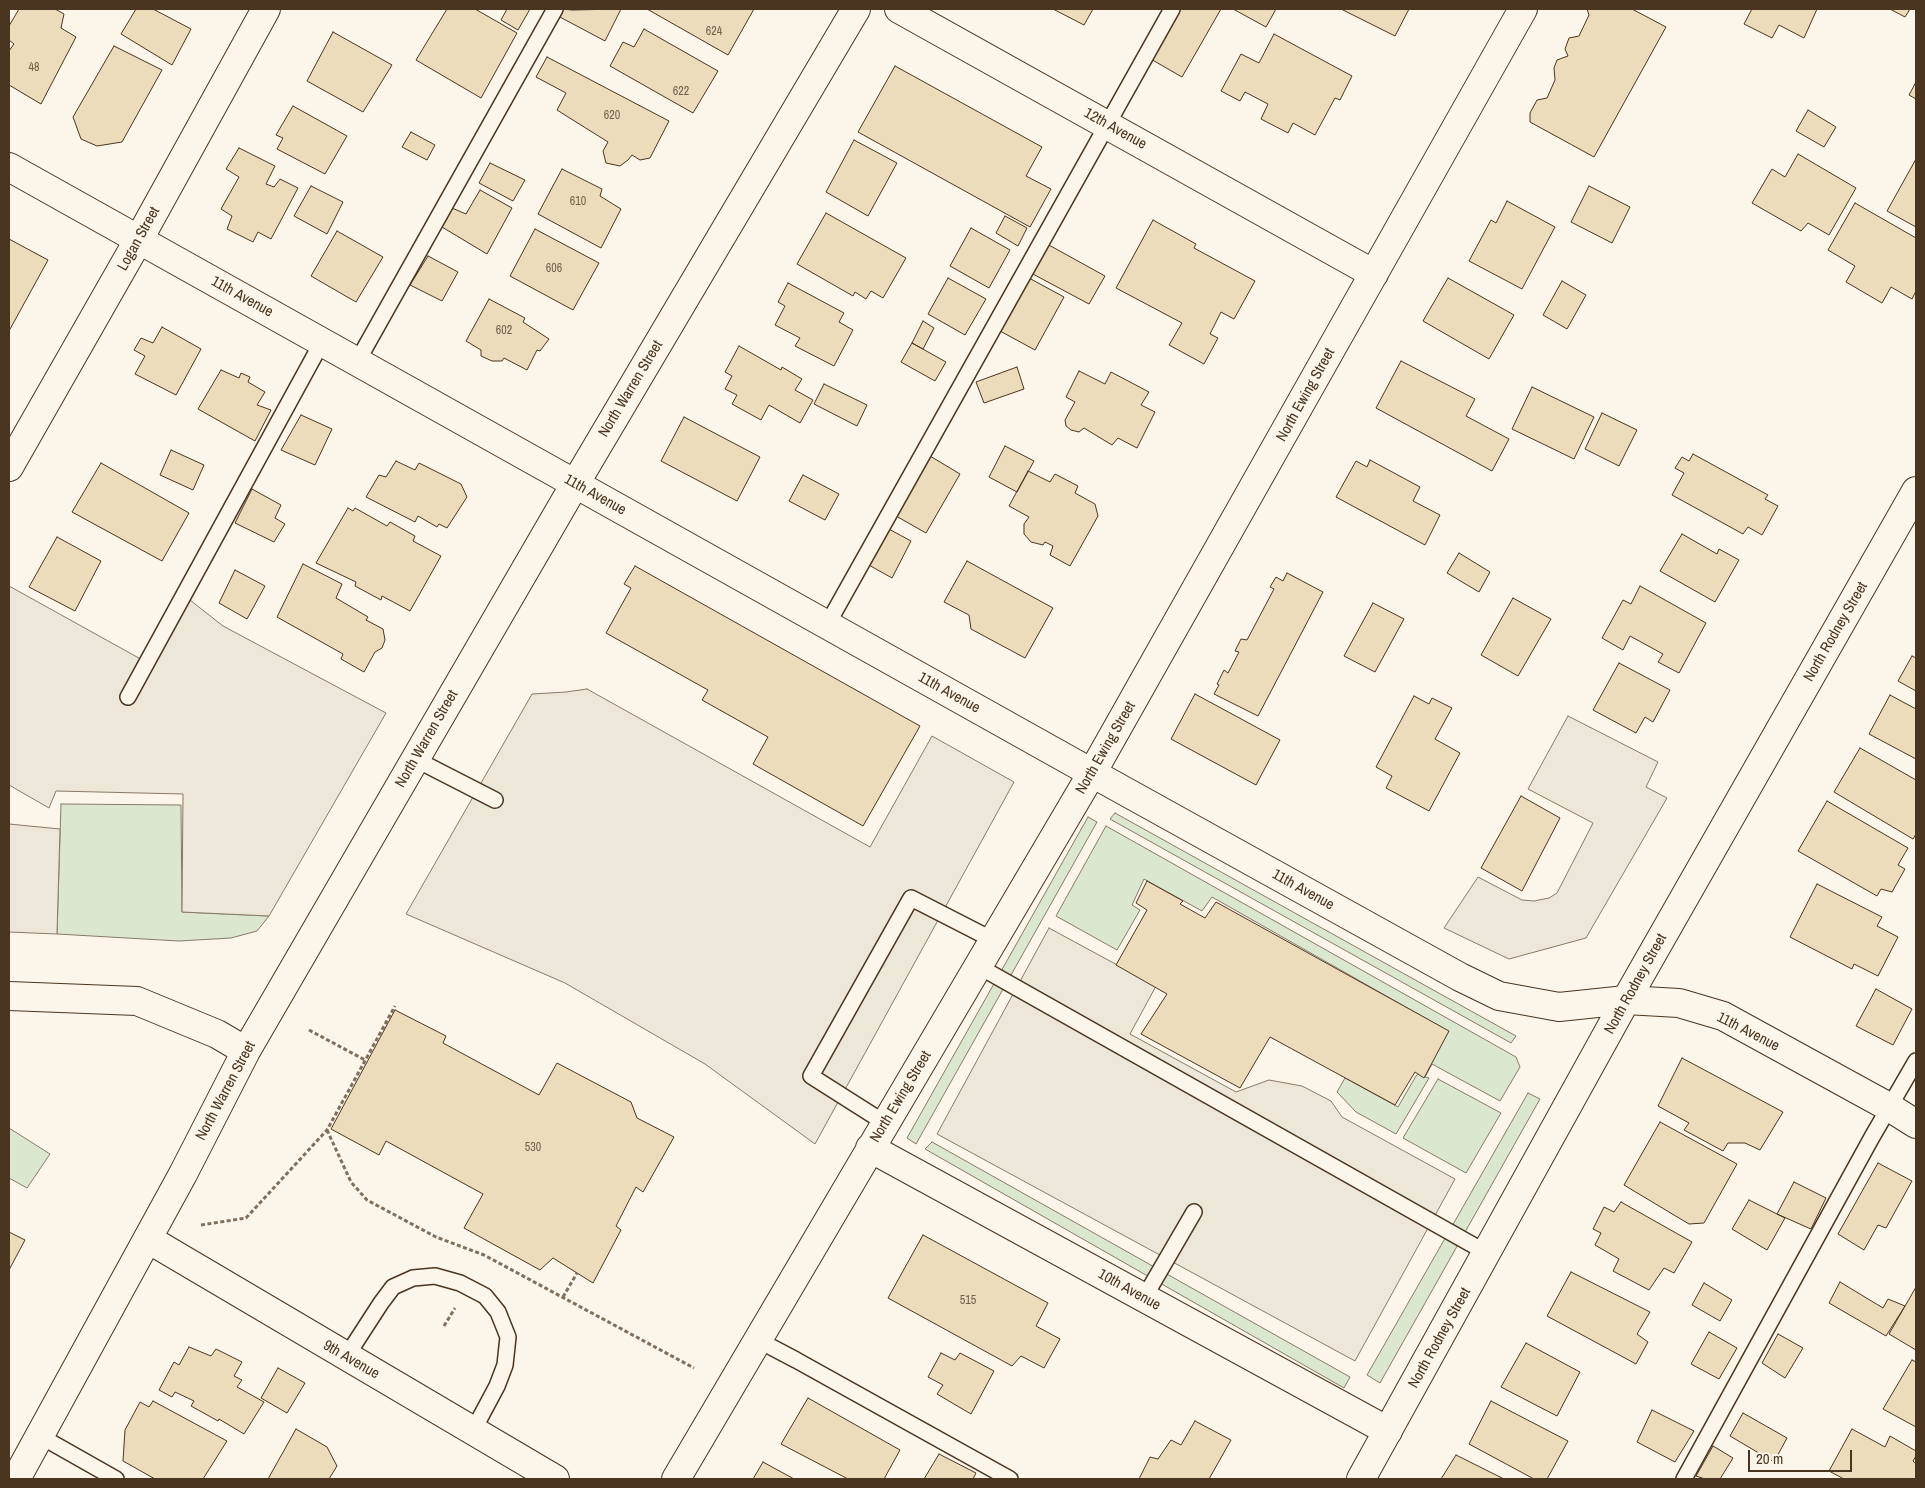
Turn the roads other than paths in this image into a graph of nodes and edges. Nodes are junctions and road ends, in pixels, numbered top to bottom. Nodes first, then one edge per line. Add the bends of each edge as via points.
1 (266, 9) edge
2 (555, 9) edge
3 (856, 9) edge
4 (899, 9) edge
5 (1172, 9) edge
6 (1523, 9) edge
7 (1107, 124) junction
8 (9, 167) edge
9 (139, 240) junction
10 (1374, 274) junction
11 (322, 342) junction
12 (356, 362) junction
13 (9, 467) edge
14 (575, 484) junction
15 (1913, 503) edge
16 (827, 625) junction
17 (128, 697) dead end
18 (415, 759) junction
19 (1092, 773) junction
20 (495, 800) dead end
21 (993, 940) junction
22 (978, 966) junction
23 (9, 996) edge
24 (1626, 1000) junction
25 (246, 1051) junction
26 (1916, 1061) edge
27 (1889, 1107) junction
28 (885, 1124) junction
29 (1916, 1124) edge
30 (870, 1148) junction
31 (1194, 1212) dead end
32 (148, 1239) junction
33 (1487, 1253) junction
34 (1144, 1298) junction
35 (758, 1340) junction
36 (346, 1357) junction
37 (473, 1431) junction
38 (1388, 1431) junction
39 (40, 1436) junction
40 (16, 1479) edge
41 (116, 1479) edge
42 (555, 1479) edge
43 (676, 1479) edge
44 (1010, 1479) edge
45 (1361, 1479) edge
46 (1684, 1479) edge

1 - 9 street, Logan Street
2 - 12 lane
3 - 14 street, North Warren Street
4 - 7 street, 12th Avenue
5 - 7 lane
6 - 10 street, North Ewing Street
7 - 10 street, 12th Avenue
7 - 16 lane
8 - 9 street, 11th Avenue
9 - 11 street, 11th Avenue
9 - 13 street, Logan Street
10 - 19 street, North Ewing Street
11 - 12 street, 11th Avenue
11 - 17 lane
12 - 14 street, 11th Avenue
14 - 16 street, 11th Avenue
14 - 18 street, North Warren Street
15 - 24 street, North Rodney Street
16 - 19 street, 11th Avenue
18 - 20 lane
18 - 25 street, North Warren Street
19 - 21 street, North Ewing Street
19 - 24 street, 11th Avenue via 1499,996 1559,1007
21 - 22 street, North Ewing Street
21 - 28 lane via 911,898 811,1076
22 - 28 street, North Ewing Street
22 - 33 lane
23 - 25 street via 137,1001 217,1034
24 - 27 street, 11th Avenue via 1679,1003 1723,1016
24 - 33 street, North Rodney Street
25 - 32 street, North Warren Street
26 - 27 lane
27 - 29 street, 11th Avenue
27 - 46 lane
28 - 30 street, North Ewing Street
30 - 34 street, 10th Avenue
30 - 35 street, North Ewing Street
31 - 34 lane
32 - 36 street, 9th Avenue
32 - 39 street, North Warren Street
33 - 38 street, North Rodney Street
34 - 38 street, 10th Avenue
35 - 43 street, North Ewing Street
35 - 44 lane
36 - 37 street, 9th Avenue
36 - 37 lane via 380,1303 393,1288 413,1278 435,1276 460,1283 485,1296 498,1312 508,1337 506,1365
37 - 42 street, 9th Avenue
38 - 45 street, North Rodney Street
39 - 40 street, North Warren Street
39 - 41 lane

